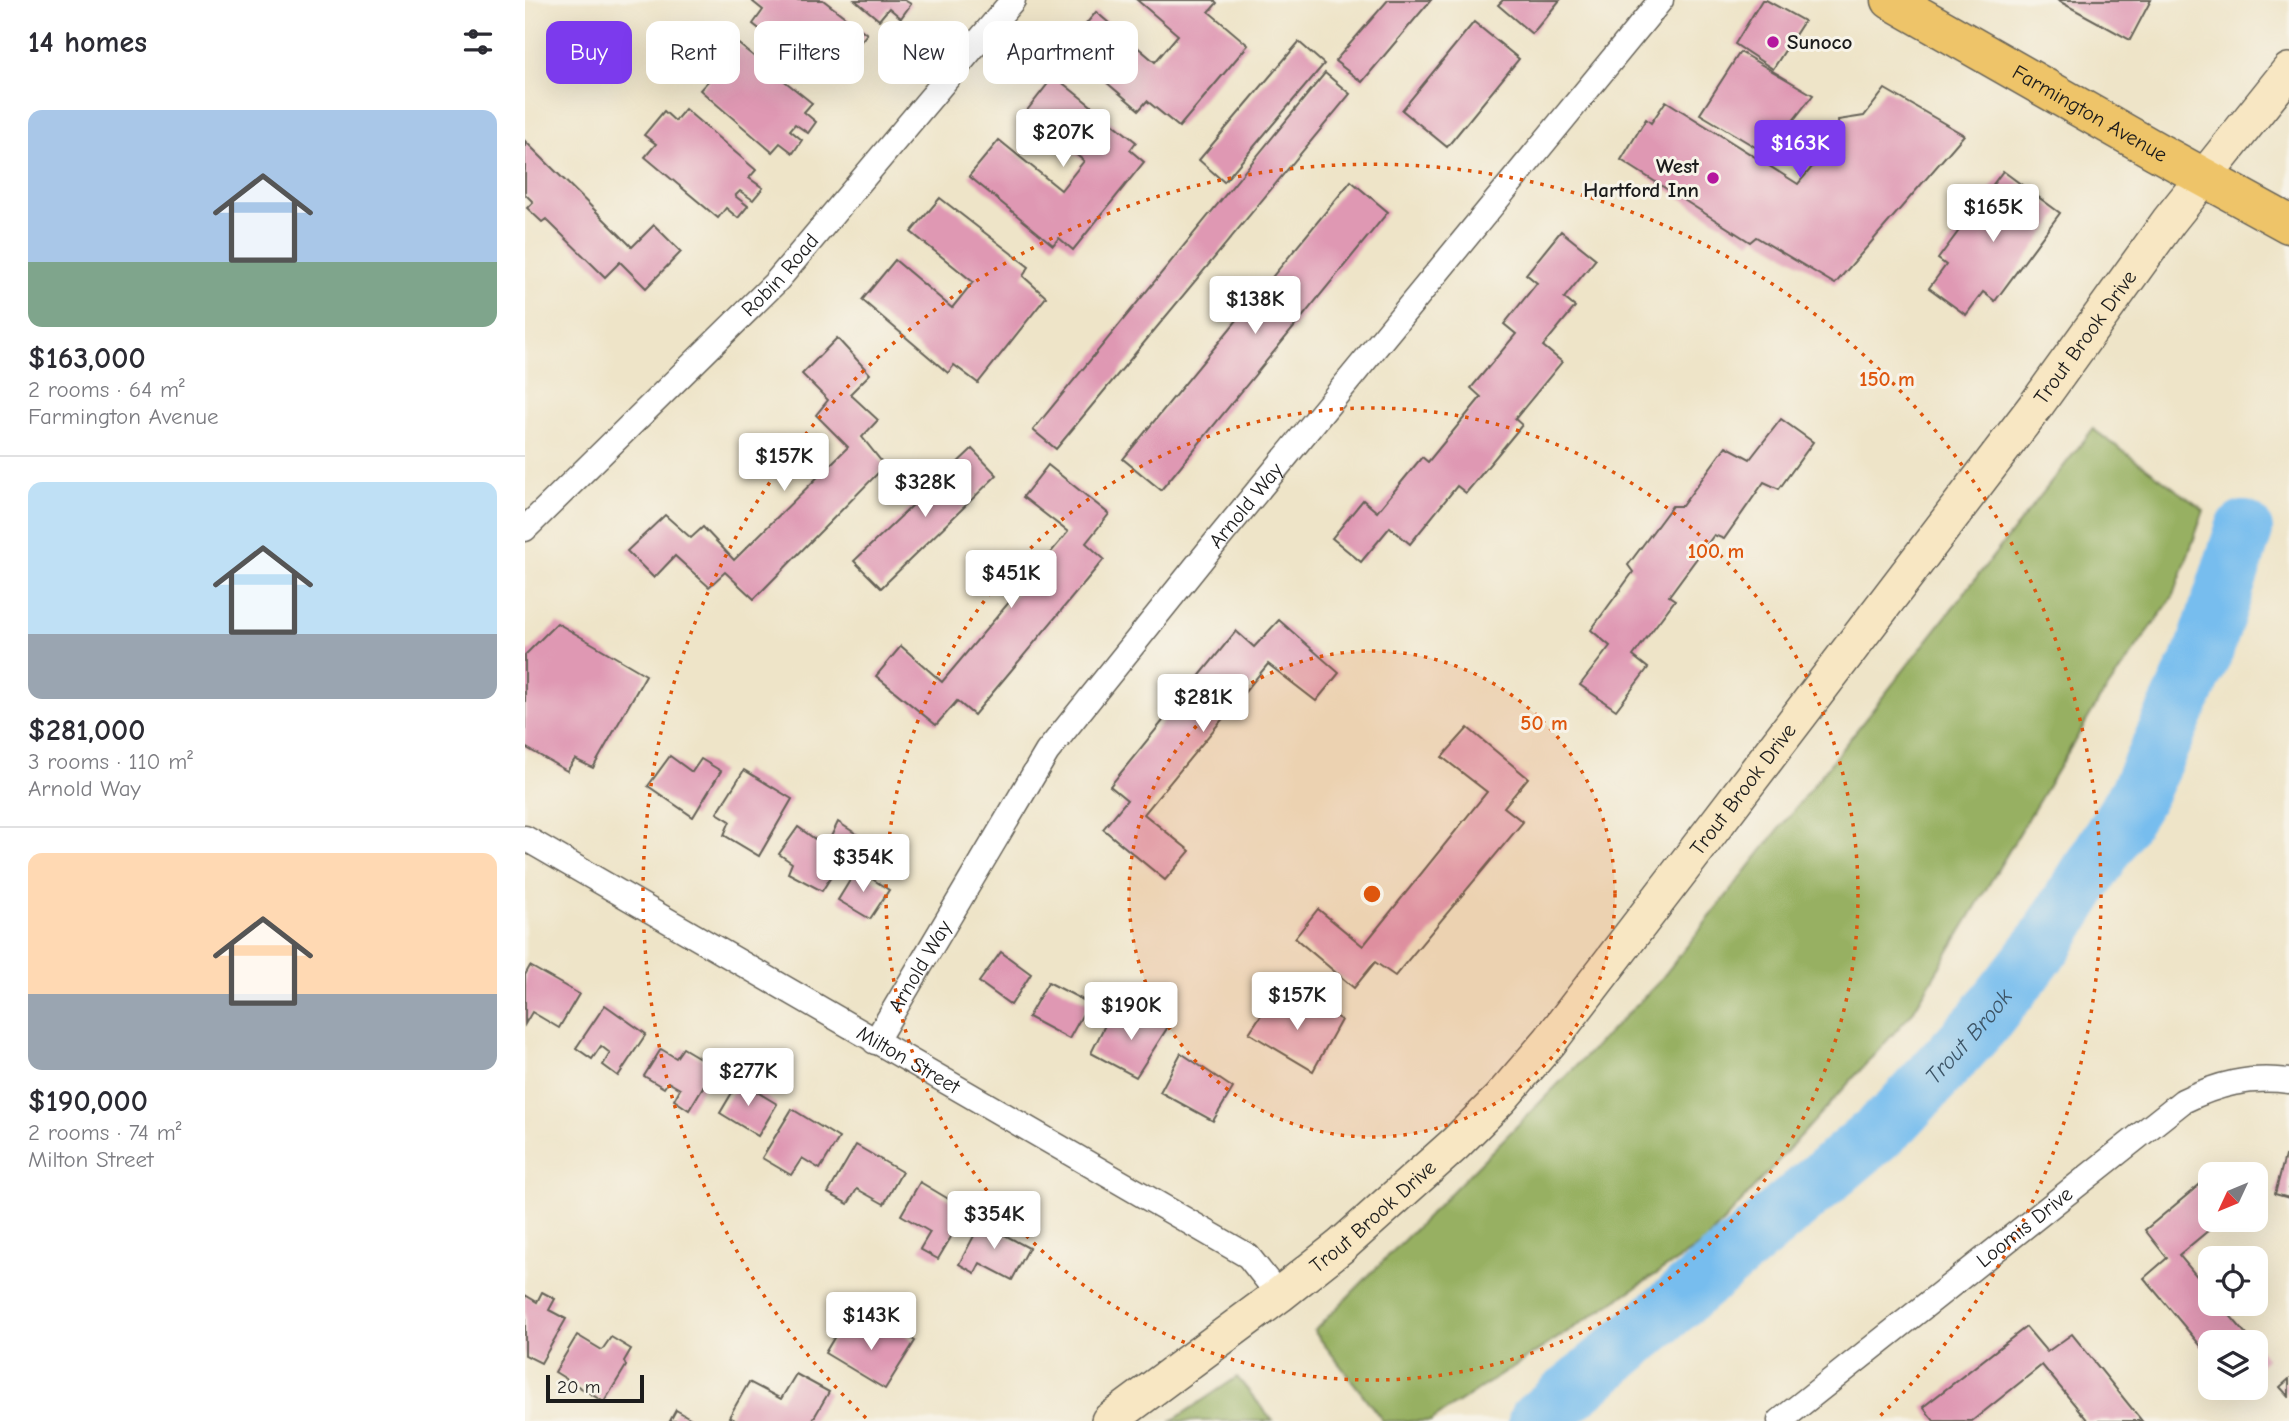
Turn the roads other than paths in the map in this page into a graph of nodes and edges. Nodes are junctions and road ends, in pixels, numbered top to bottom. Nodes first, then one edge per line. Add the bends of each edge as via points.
1 (1013, 0) edge
2 (1661, 0) edge
3 (1891, 0) edge
4 (2289, 71) edge
5 (2205, 178) junction
6 (2289, 224) edge
7 (525, 529) edge
8 (525, 838) edge
9 (875, 1042) junction
10 (2289, 1082) edge
11 (1279, 1296) junction
12 (1109, 1421) edge
13 (1780, 1421) edge

1 - 7 street, Robin Road via 776,282
2 - 9 street, Arnold Way via 1047,752
3 - 5 main road, Farmington Avenue
4 - 5 main road, Trout Brook Drive
5 - 6 main road, Farmington Avenue
5 - 11 main road, Trout Brook Drive via 1550,1041 1455,1144
8 - 9 street, Milton Street
9 - 11 street, Milton Street via 1248,1256
10 - 13 street, Loomis Drive via 2243,1080 2183,1101
11 - 12 main road, Trout Brook Drive

